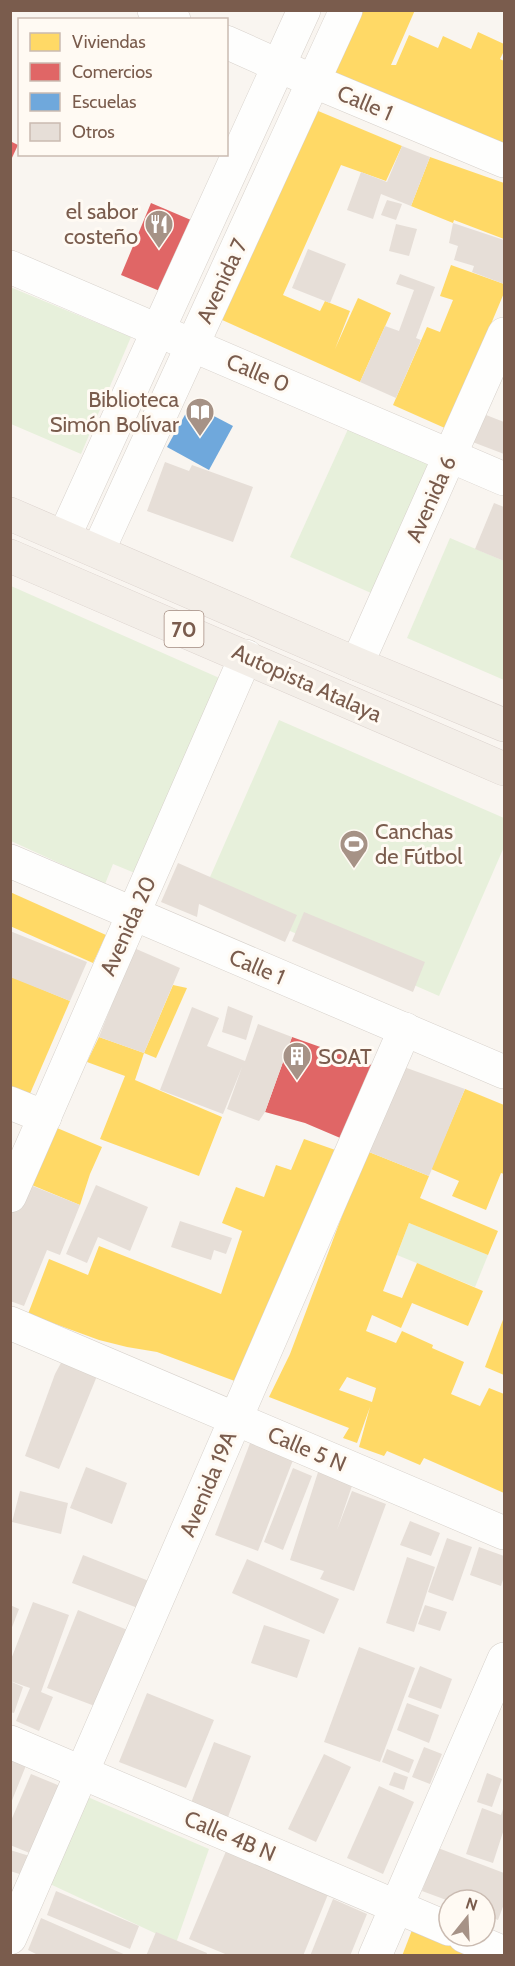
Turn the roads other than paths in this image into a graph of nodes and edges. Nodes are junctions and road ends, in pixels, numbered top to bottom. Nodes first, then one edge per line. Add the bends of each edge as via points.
1 (154, 10) edge
2 (304, 10) edge
3 (346, 10) edge
4 (170, 18) edge
5 (228, 43) edge
6 (279, 65) junction
7 (313, 81) junction
8 (504, 161) edge
9 (10, 267) edge
10 (158, 330) junction
11 (504, 334) edge
12 (192, 345) junction
13 (450, 456) junction
14 (504, 479) edge
15 (10, 514) edge
16 (64, 537) junction
17 (98, 551) junction
18 (10, 556) edge
19 (246, 656) junction
20 (357, 664) junction
21 (504, 725) edge
22 (504, 769) edge
23 (10, 861) edge
24 (133, 914) junction
25 (405, 1029) junction
26 (504, 1072) edge
27 (10, 1103) edge
28 (45, 1117) junction
29 (10, 1196) edge
30 (10, 1323) edge
31 (236, 1419) junction
32 (504, 1533) edge
33 (504, 1659) edge
34 (10, 1742) edge
35 (82, 1773) junction
36 (396, 1907) junction
37 (437, 1924) edge
38 (10, 1938) edge
39 (375, 1956) edge

1 - 4 street
2 - 6 street, Avenida 7
3 - 7 street, Avenida 7
5 - 6 street, Calle 1
6 - 7 street, Calle 1
6 - 10 street, Avenida 7
7 - 8 street, Calle 1
7 - 12 street, Avenida 7
9 - 10 street, Calle 0
10 - 12 street, Calle 0
10 - 16 street, Avenida 7
11 - 13 street, Avenida 6
12 - 13 street, Calle 0
12 - 17 street, Avenida 7
13 - 14 street, Calle 0
13 - 20 street, Avenida 6
15 - 16 main road, Autopista Atalaya / 70
16 - 17 main road, Autopista Atalaya / 70
17 - 20 main road, Autopista Atalaya / 70
18 - 19 main road, Autopista Atalaya / 70
19 - 22 main road, Autopista Atalaya / 70
19 - 24 street, Avenida 20
20 - 21 main road, Autopista Atalaya / 70
23 - 24 street, Calle 1
24 - 25 street, Calle 1
24 - 28 street, Avenida 20
25 - 26 street, Calle 1
25 - 31 street, Avenida 19A
27 - 28 street
28 - 29 street, Avenida 20
30 - 31 street, Calle 5 N
31 - 32 street, Calle 5 N
31 - 35 street, Avenida 19A
33 - 36 street
34 - 35 street, Calle 4B N
35 - 36 street, Calle 4B N
35 - 38 street, Avenida 19A
36 - 37 street, Calle 4B N
36 - 39 street

